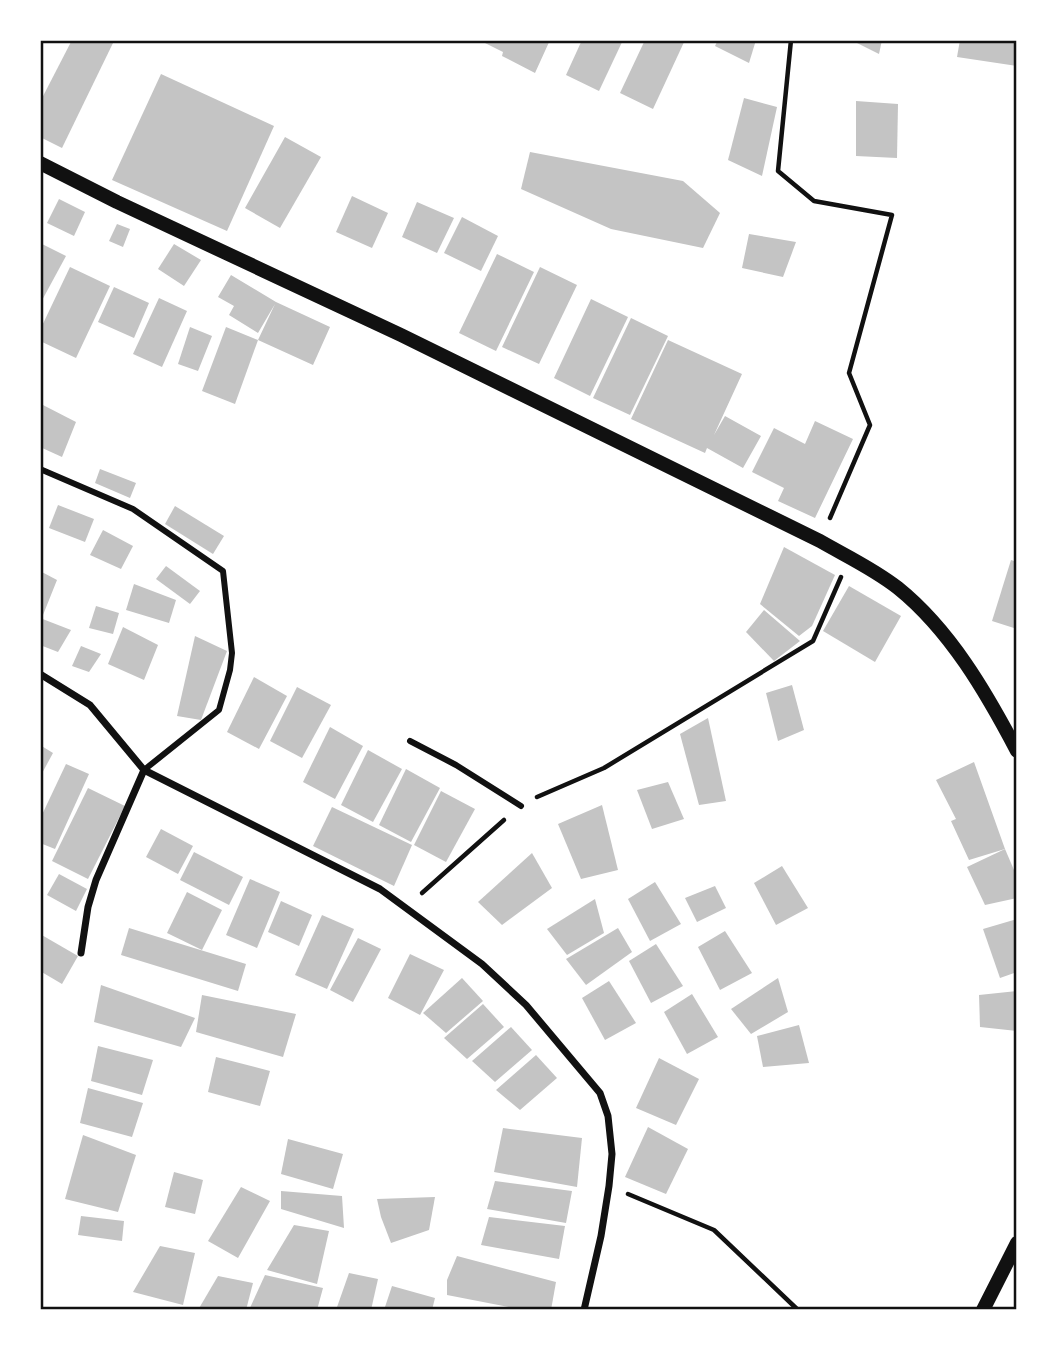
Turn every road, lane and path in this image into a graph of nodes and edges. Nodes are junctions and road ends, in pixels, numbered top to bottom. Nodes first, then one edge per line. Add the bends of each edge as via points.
1 (791, 40) edge
2 (40, 163) edge
3 (40, 469) edge
4 (820, 541) junction
5 (850, 557) junction
6 (40, 674) edge
7 (410, 741) dead end
8 (1017, 751) edge
9 (144, 770) junction
10 (521, 806) junction
11 (407, 906) junction
12 (81, 953) dead end
13 (609, 1186) junction
14 (1017, 1243) edge
15 (584, 1310) edge
16 (798, 1310) edge
17 (983, 1310) edge

1 - 4 path via 778,171 814,201 892,215 849,373 870,425
2 - 4 main road
3 - 9 street via 133,509 223,571 232,653 219,710
4 - 5 main road
5 - 8 main road via 899,589 934,623 974,676
5 - 10 path via 813,641 604,768
6 - 9 street via 90,705
7 - 10 street
9 - 11 street
9 - 12 street via 96,880
10 - 11 path
11 - 13 street via 526,1004 600,1093 610,1131
13 - 15 street
13 - 16 path via 714,1230
14 - 17 main road

